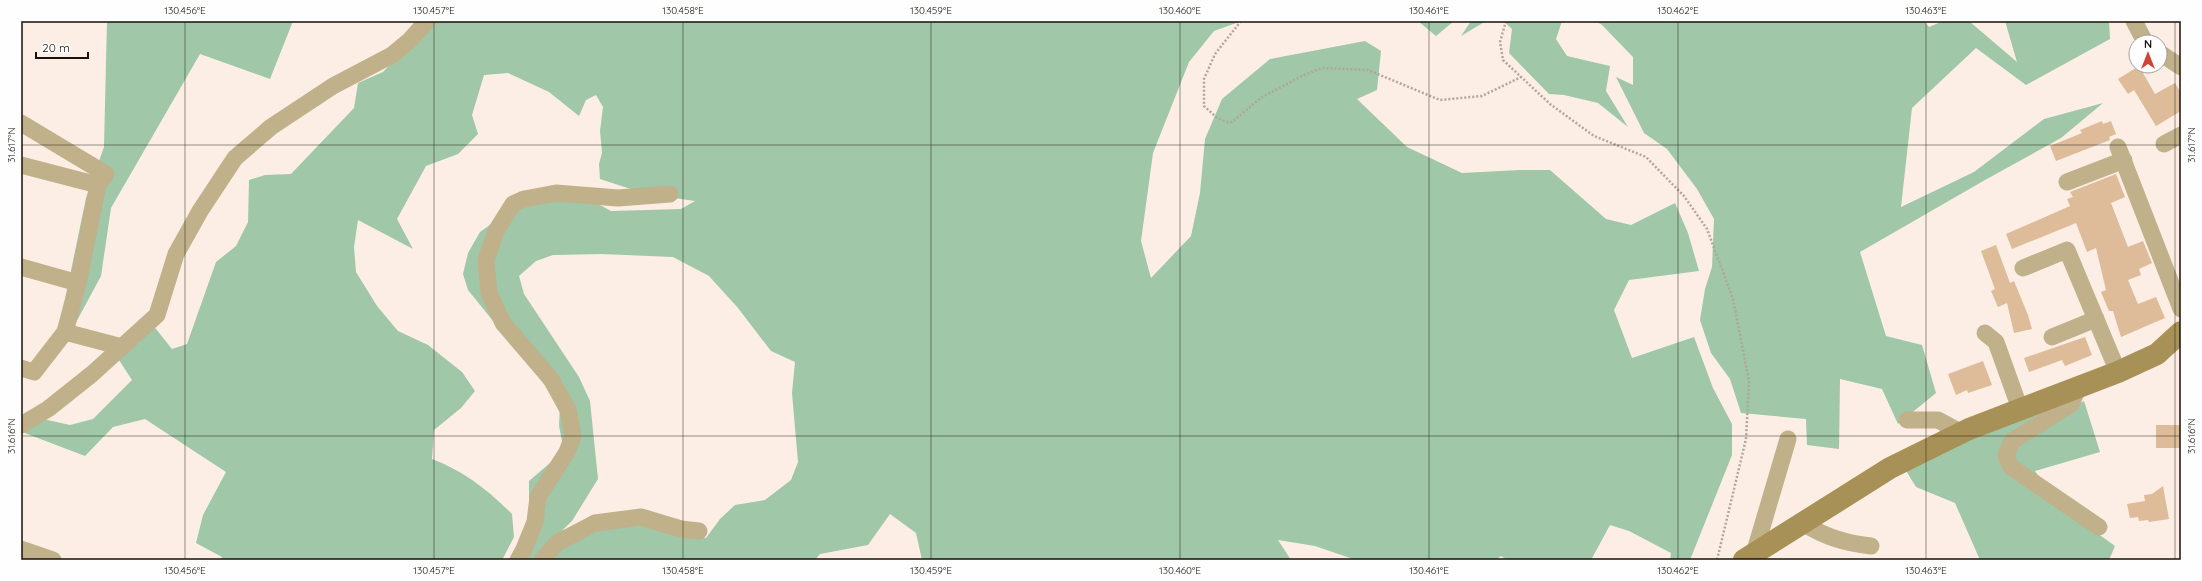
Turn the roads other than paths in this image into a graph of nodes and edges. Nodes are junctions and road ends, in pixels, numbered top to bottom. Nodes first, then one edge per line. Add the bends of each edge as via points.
1 (427, 21) edge
2 (2134, 21) edge
3 (2141, 34) edge
4 (2168, 58) edge
5 (2181, 67) edge
6 (21, 123) edge
7 (2181, 135) edge
8 (2164, 144) dead end
9 (21, 165) edge
10 (2067, 182) dead end
11 (98, 185) junction
12 (670, 194) dead end
13 (21, 267) edge
14 (2024, 268) dead end
15 (78, 283) junction
16 (2181, 309) edge
17 (2096, 319) junction
18 (65, 332) junction
19 (2181, 332) edge
20 (1985, 333) dead end
21 (2052, 337) dead end
22 (122, 347) junction
23 (21, 368) edge
24 (2118, 372) junction
25 (2078, 388) junction
26 (2020, 409) junction
27 (1907, 420) dead end
28 (21, 425) edge
29 (1962, 433) junction
30 (1788, 439) dead end
31 (1803, 523) junction
32 (2099, 527) dead end
33 (699, 531) dead end
34 (1871, 546) dead end
35 (21, 549) edge
36 (1749, 557) edge
37 (53, 560) edge
38 (518, 560) edge
39 (542, 560) edge

1 - 22 street via 392,55 327,90 271,127 235,158 200,210 176,254 157,315
2 - 3 street
4 - 5 street
6 - 11 street via 106,174
7 - 8 street
9 - 11 street
10 - 16 street via 2121,153
11 - 15 street
12 - 38 street via 618,198 556,193 524,199 513,204 496,231 486,260 489,293 503,323 551,379 568,410 573,436 567,452 538,497 535,522
13 - 15 street
14 - 17 street via 2067,250
15 - 18 street
17 - 21 street
17 - 24 street
18 - 22 street
18 - 23 street via 34,372
19 - 24 street via 2156,354
20 - 26 street via 1996,342
22 - 28 street via 48,409
24 - 25 street
25 - 26 street
25 - 32 street via 2071,404 2012,441 2006,456 2011,467
26 - 29 street
27 - 29 street via 1938,420
29 - 31 street via 1890,468
30 - 36 street
31 - 34 street via 1820,534 1845,543
31 - 36 street
33 - 39 street via 681,529 641,517 595,523 557,543
35 - 37 street

